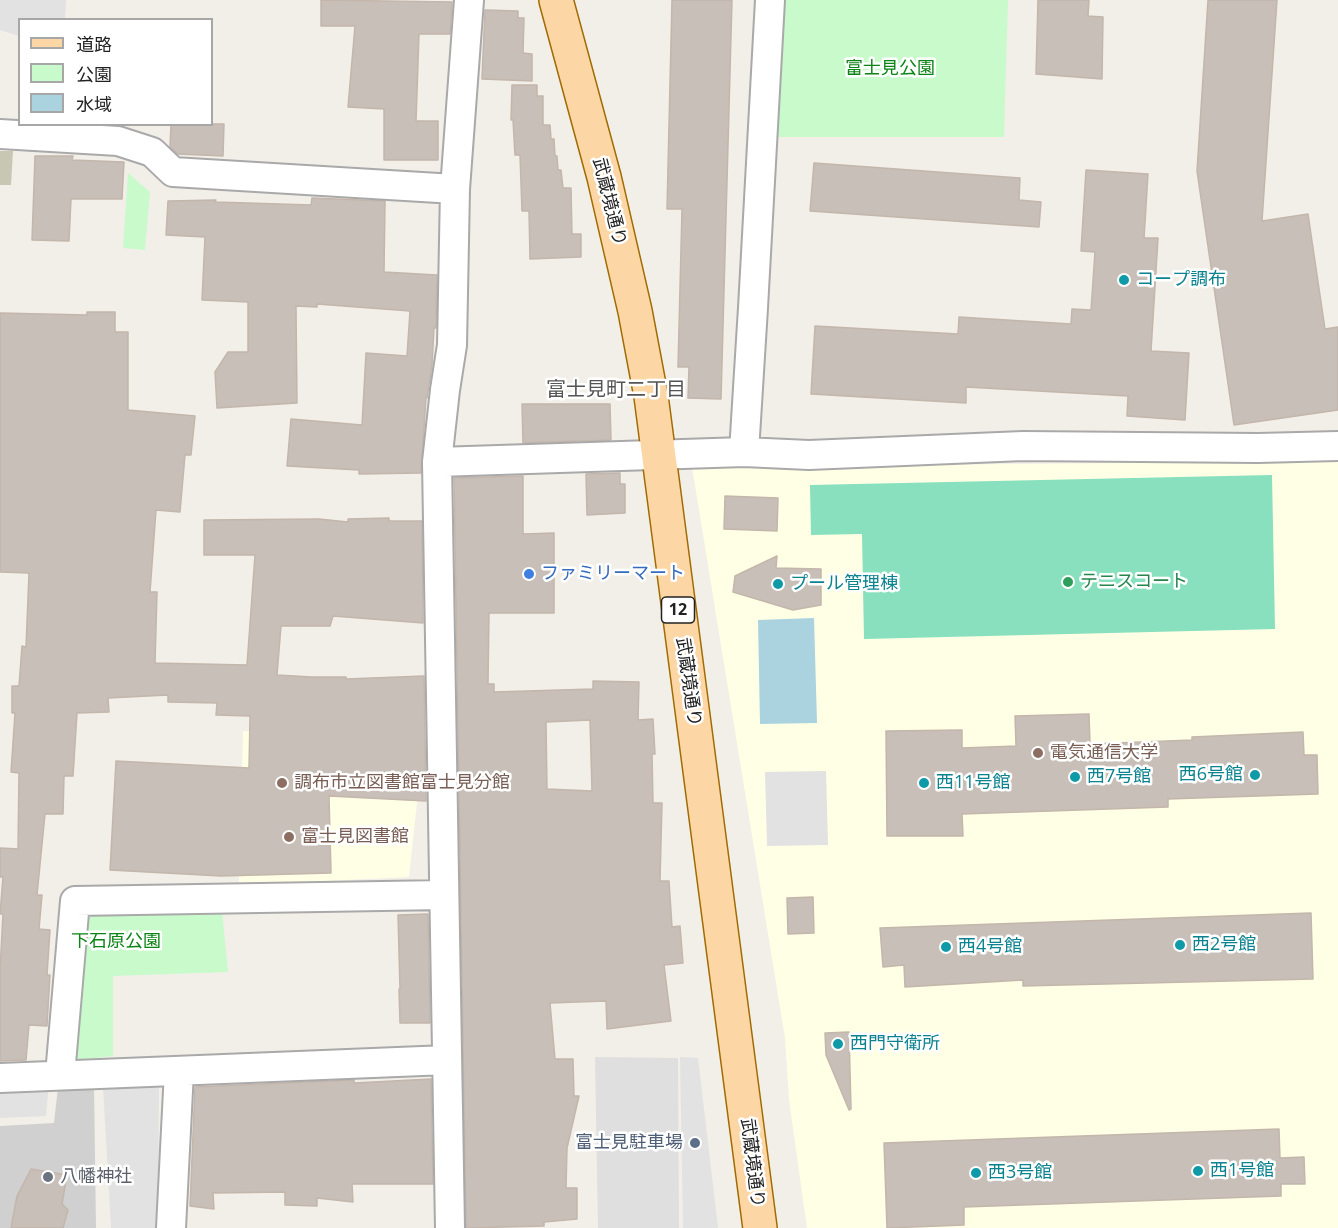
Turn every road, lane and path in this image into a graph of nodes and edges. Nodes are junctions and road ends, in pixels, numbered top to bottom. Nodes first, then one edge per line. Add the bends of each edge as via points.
1 (469, 0) edge
2 (556, 0) edge
3 (770, 0) edge
4 (0, 134) edge
5 (455, 189) junction
6 (1338, 446) edge
7 (744, 452) junction
8 (659, 456) junction
9 (436, 462) junction
10 (444, 895) junction
11 (447, 1060) junction
12 (179, 1071) junction
13 (60, 1076) junction
14 (0, 1078) edge
15 (171, 1228) edge
16 (450, 1228) edge
17 (760, 1228) edge

1 - 5 street
2 - 8 main road, 武蔵境通り / 12 via 635,311
3 - 7 street
4 - 5 street via 118,141 152,152 173,172
5 - 9 street via 453,345
6 - 7 street via 1023,446 809,455
7 - 8 street
8 - 9 street
8 - 17 main road, 武蔵境通り / 12
9 - 10 street
10 - 11 street
10 - 13 street via 75,901
11 - 12 street
11 - 16 street
12 - 13 street
12 - 15 street
13 - 14 street

